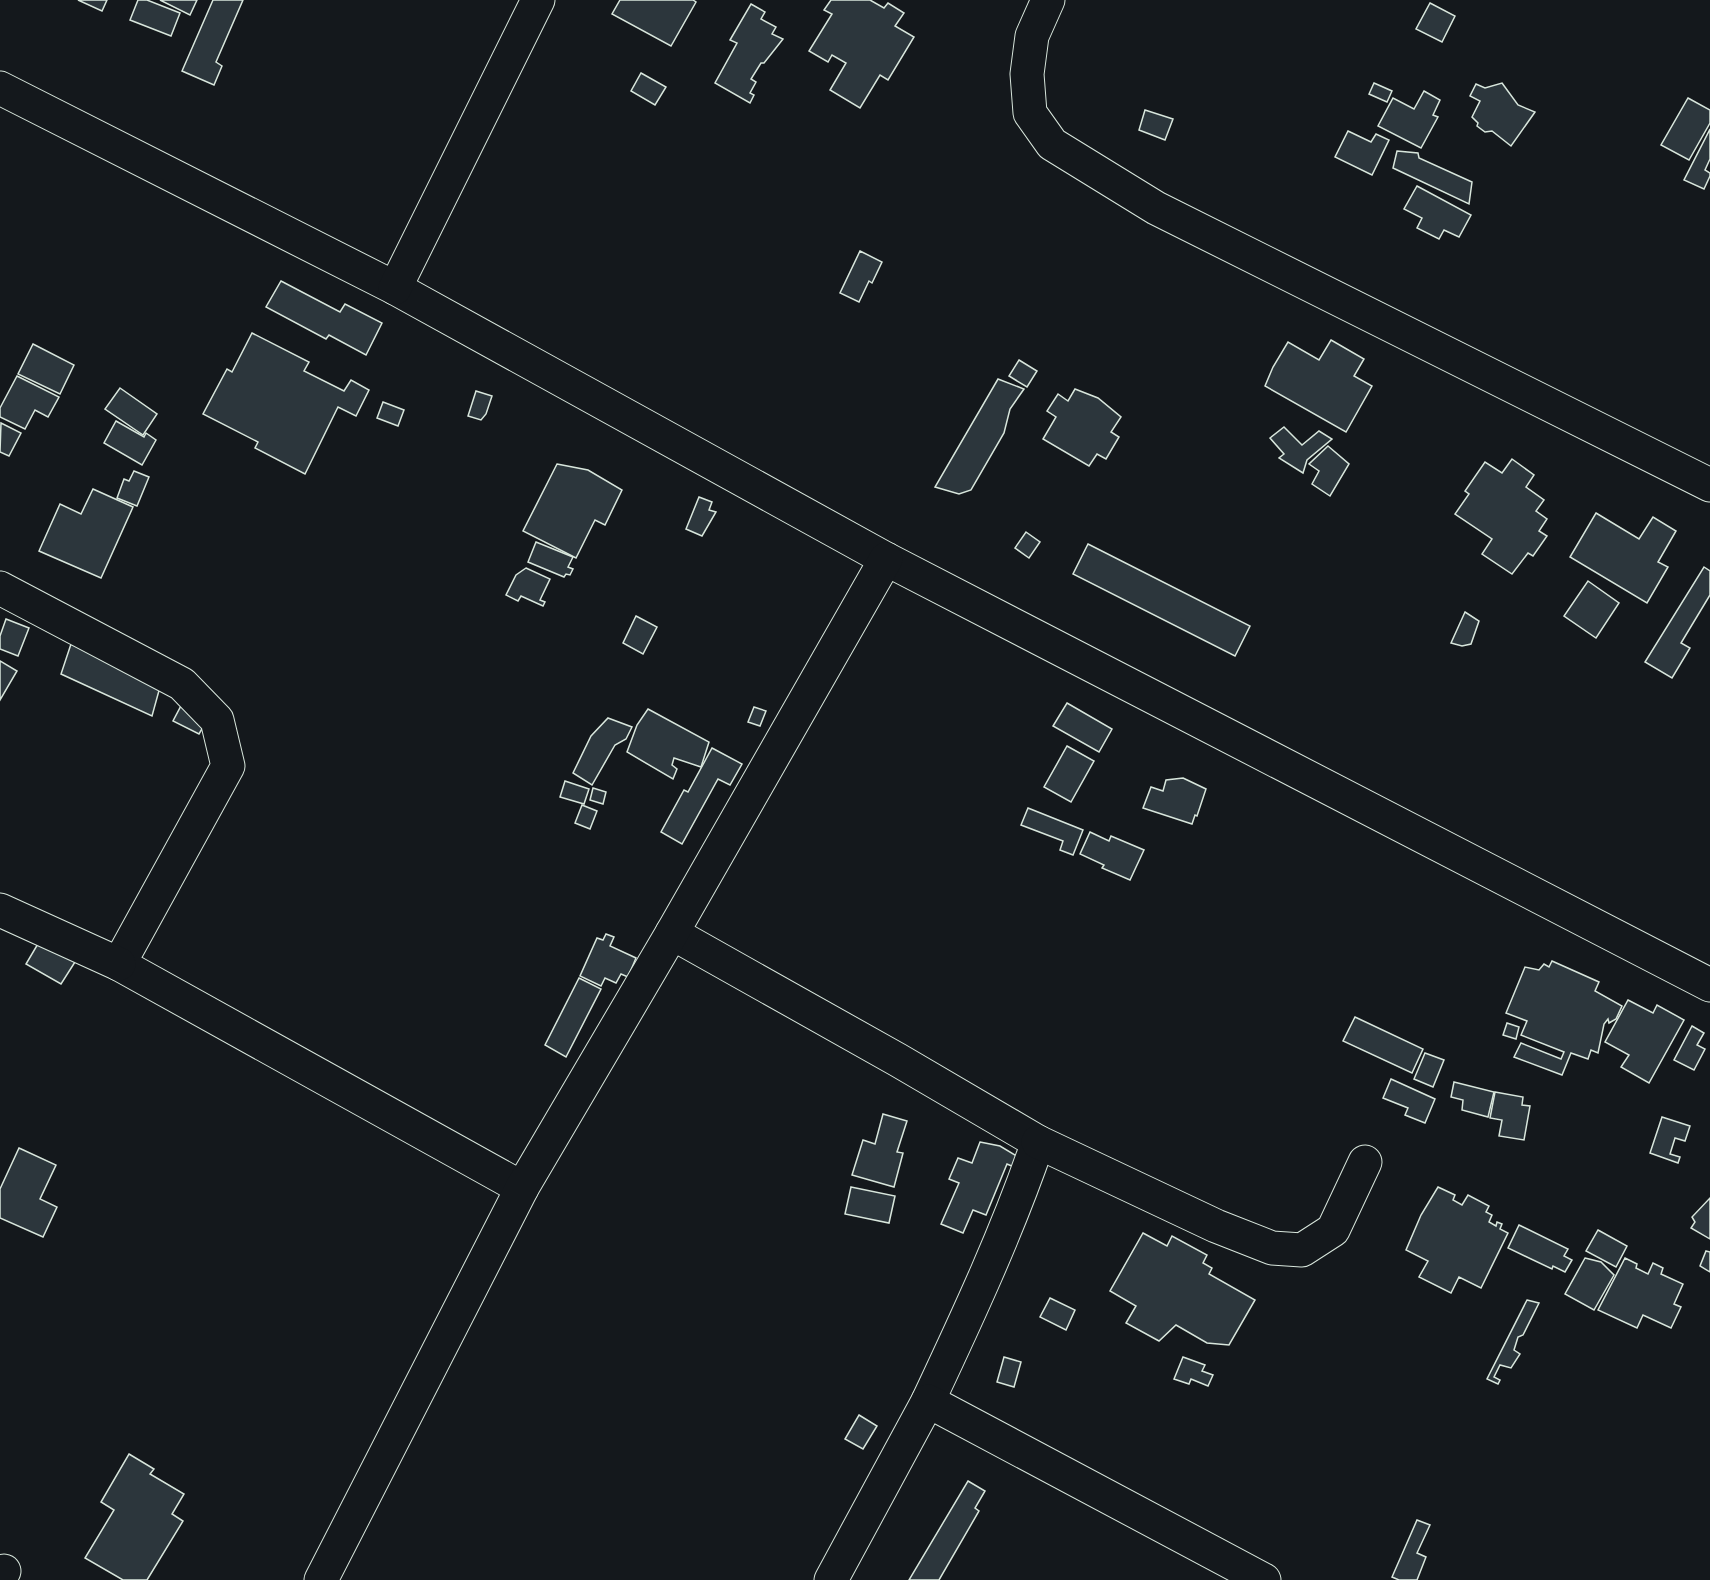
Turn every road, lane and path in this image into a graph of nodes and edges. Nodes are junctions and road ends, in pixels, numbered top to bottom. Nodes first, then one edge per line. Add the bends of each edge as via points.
1 (538, 0) edge
2 (1048, 0) edge
3 (0, 88) edge
4 (395, 288) junction
5 (1710, 485) edge
6 (886, 560) junction
7 (0, 588) edge
8 (0, 910) edge
9 (672, 933) junction
10 (118, 964) junction
11 (1710, 985) edge
12 (1038, 1142) junction
13 (1365, 1162) dead end
14 (522, 1188) junction
15 (928, 1401) junction
16 (321, 1580) edge
17 (831, 1580) edge
18 (1264, 1580) edge

1 - 4 street
2 - 5 street via 1032,36 1027,74 1030,113 1053,144 1156,208
3 - 4 street
4 - 6 street
6 - 9 street
6 - 11 street
7 - 10 street via 182,684 217,720 228,766
8 - 10 street
9 - 12 street
9 - 14 street
10 - 14 street
12 - 13 street via 1216,1226 1272,1248 1302,1250 1333,1230
12 - 15 street
14 - 16 street
15 - 17 street
15 - 18 street

